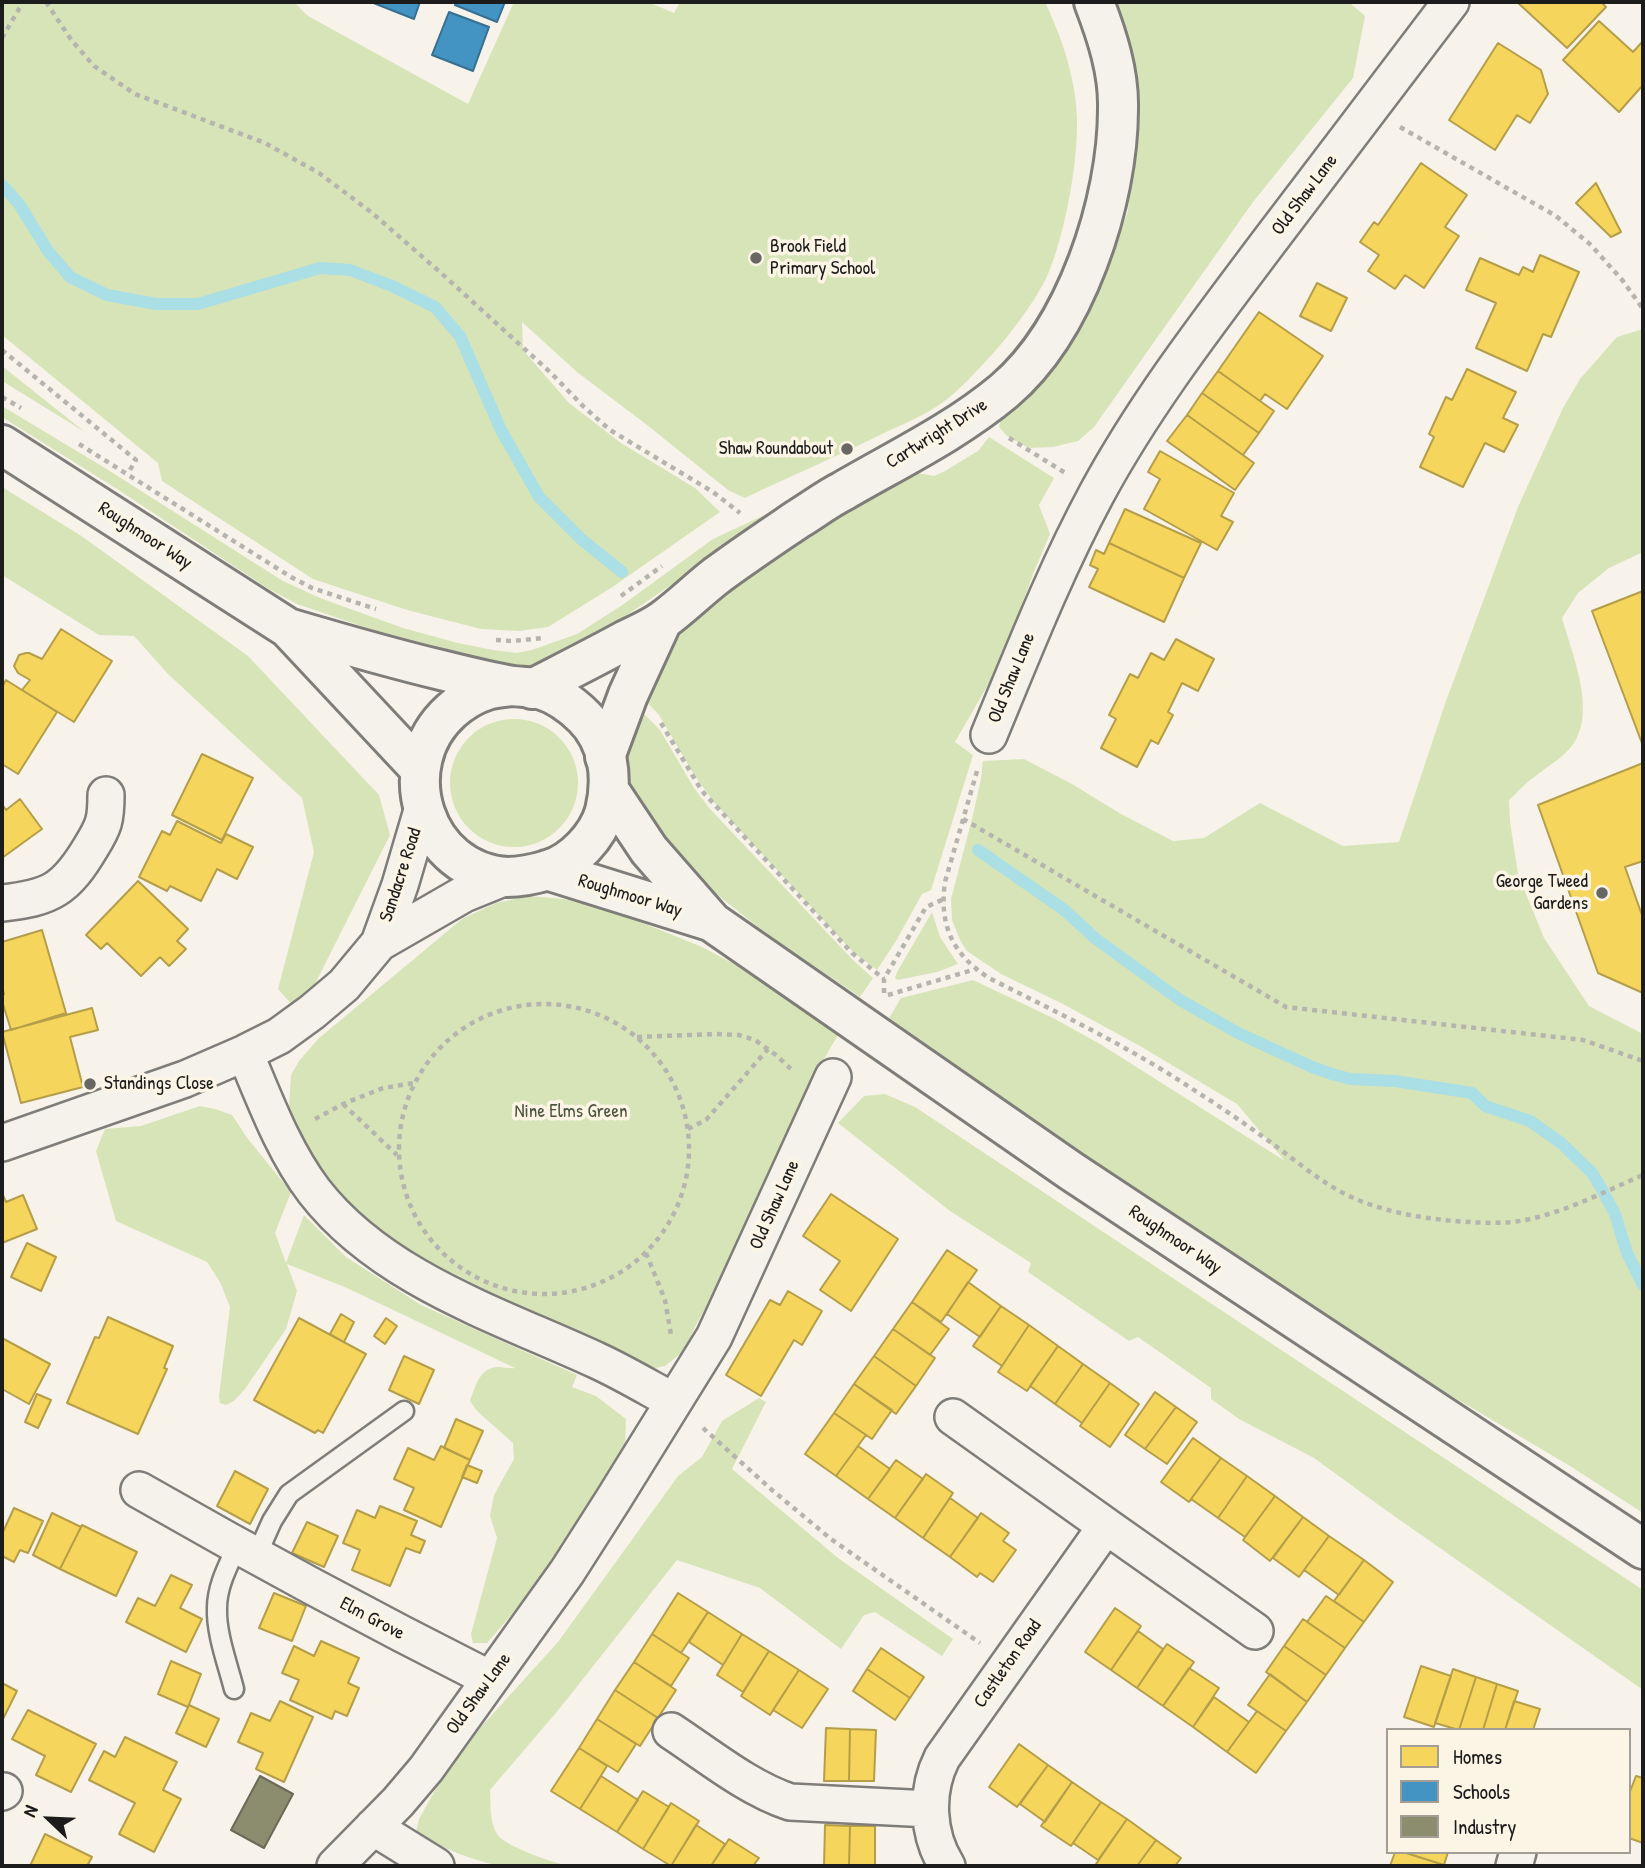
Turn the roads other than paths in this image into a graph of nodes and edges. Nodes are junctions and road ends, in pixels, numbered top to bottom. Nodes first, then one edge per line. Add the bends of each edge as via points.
1 (1094, 2) edge
2 (1451, 2) edge
3 (2, 445) edge
4 (662, 621) junction
5 (288, 628) junction
6 (523, 687) junction
7 (989, 735) road end
8 (420, 769) junction
9 (607, 773) junction
10 (106, 795) dead end
11 (423, 807) junction
12 (547, 870) junction
13 (506, 877) junction
14 (2, 903) edge
15 (712, 922) junction
16 (379, 943) junction
17 (245, 1053) junction
18 (828, 1087) road end
19 (2, 1143) edge
20 (682, 1389) junction
21 (404, 1411) dead end
22 (953, 1417) dead end
23 (139, 1490) dead end
24 (1106, 1526) junction
25 (1643, 1549) edge
26 (247, 1551) junction
27 (1255, 1631) dead end
28 (490, 1678) junction
29 (234, 1689) dead end
30 (671, 1731) dead end
31 (930, 1810) junction
32 (373, 1827) junction
33 (335, 1866) edge
34 (436, 1866) edge
35 (947, 1866) edge

1 - 4 main road, Cartwright Drive via 1115,68 1115,154 1092,249 1056,328 1006,389 976,413 840,492 715,577
2 - 7 street, Old Shaw Lane via 1235,287 1126,444 1066,555
3 - 5 main road, Roughmoor Way
4 - 6 main road, Cartwright Drive
4 - 9 main road, Cartwright Drive via 628,695
5 - 6 main road, Roughmoor Way
5 - 8 main road, Roughmoor Way
6 - 8 main road, Roughmoor Way via 487,690 462,702 442,720 427,743
6 - 9 main road, Roughmoor Way via 565,701 586,718 601,741
8 - 11 main road, Roughmoor Way
9 - 12 main road, Roughmoor Way via 604,814 592,836 575,855
9 - 15 main road, Roughmoor Way via 649,850
10 - 14 street via 104,825 69,879 48,893
11 - 13 main road, Roughmoor Way via 442,843 460,860
11 - 16 street, Sandacre Road
12 - 13 main road, Roughmoor Way
12 - 15 main road, Roughmoor Way
13 - 16 street, Sandacre Road via 464,894
15 - 25 main road, Roughmoor Way via 1071,1171
16 - 17 street, Sandacre Road via 344,985 312,1013
17 - 19 street, Sandacre Road via 185,1079
17 - 20 street via 281,1137 314,1191 382,1255 444,1292 601,1362
18 - 20 street, Old Shaw Lane via 714,1337
20 - 28 street, Old Shaw Lane via 587,1541
21 - 26 lane via 289,1494
22 - 24 street
23 - 26 street, Elm Grove
24 - 27 street
24 - 31 street, Castleton Road via 942,1758 932,1783
26 - 28 street, Elm Grove
26 - 29 lane via 224,1575 217,1608
28 - 32 street, Old Shaw Lane via 413,1786
30 - 31 street via 763,1791 790,1802
31 - 35 street, Castleton Road via 934,1836
32 - 33 street, Old Shaw Lane
32 - 34 street

